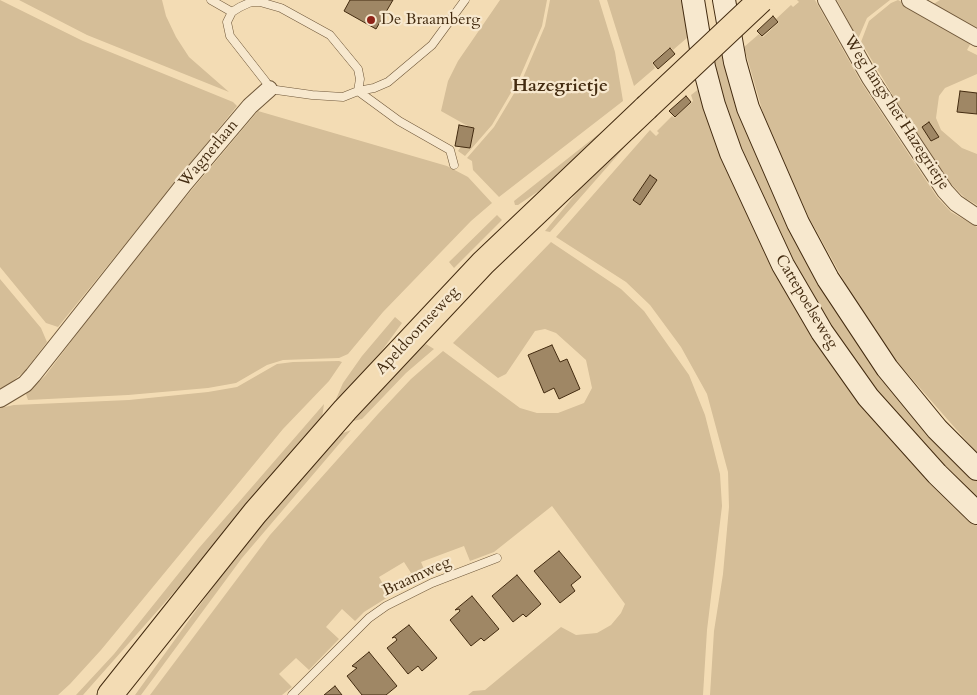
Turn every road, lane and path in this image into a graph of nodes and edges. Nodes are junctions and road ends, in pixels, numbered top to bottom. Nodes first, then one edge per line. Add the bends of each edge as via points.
1 (211, 0) edge
2 (465, 0) edge
3 (693, 0) edge
4 (724, 0) edge
5 (761, 0) edge
6 (826, 0) edge
7 (910, 0) edge
8 (232, 12) junction
9 (729, 34) junction
10 (977, 38) edge
11 (702, 51) junction
12 (269, 89) junction
13 (358, 91) junction
14 (454, 165) dead end
15 (977, 217) edge
16 (0, 399) edge
17 (977, 469) edge
18 (977, 513) edge
19 (497, 558) dead end
20 (110, 695) edge
21 (292, 695) edge

1 - 8 lane
2 - 13 lane via 432,45 388,82
3 - 11 street, Cattepoelseweg
4 - 9 street, Cattepoelseweg
5 - 20 main road, Apeldoornseweg, bridge via 483,263 351,404 255,513
6 - 15 street, Weg langs het Hazegrietje via 870,78 944,191 956,204
7 - 10 street
8 - 12 lane via 227,22 230,36
8 - 13 lane via 251,2 271,4 330,35 358,69
9 - 11 street
9 - 17 street, Cattepoelseweg via 740,81 759,135 798,223 828,279 887,368 937,429
11 - 18 street, Cattepoelseweg via 714,105 734,161 779,257 822,332 882,413
12 - 13 lane via 342,97
12 - 16 street, Wagnerlaan via 250,106 185,184 34,375
13 - 14 lane via 399,121 450,150
19 - 21 lane, Braamweg via 432,583 386,606 369,618

